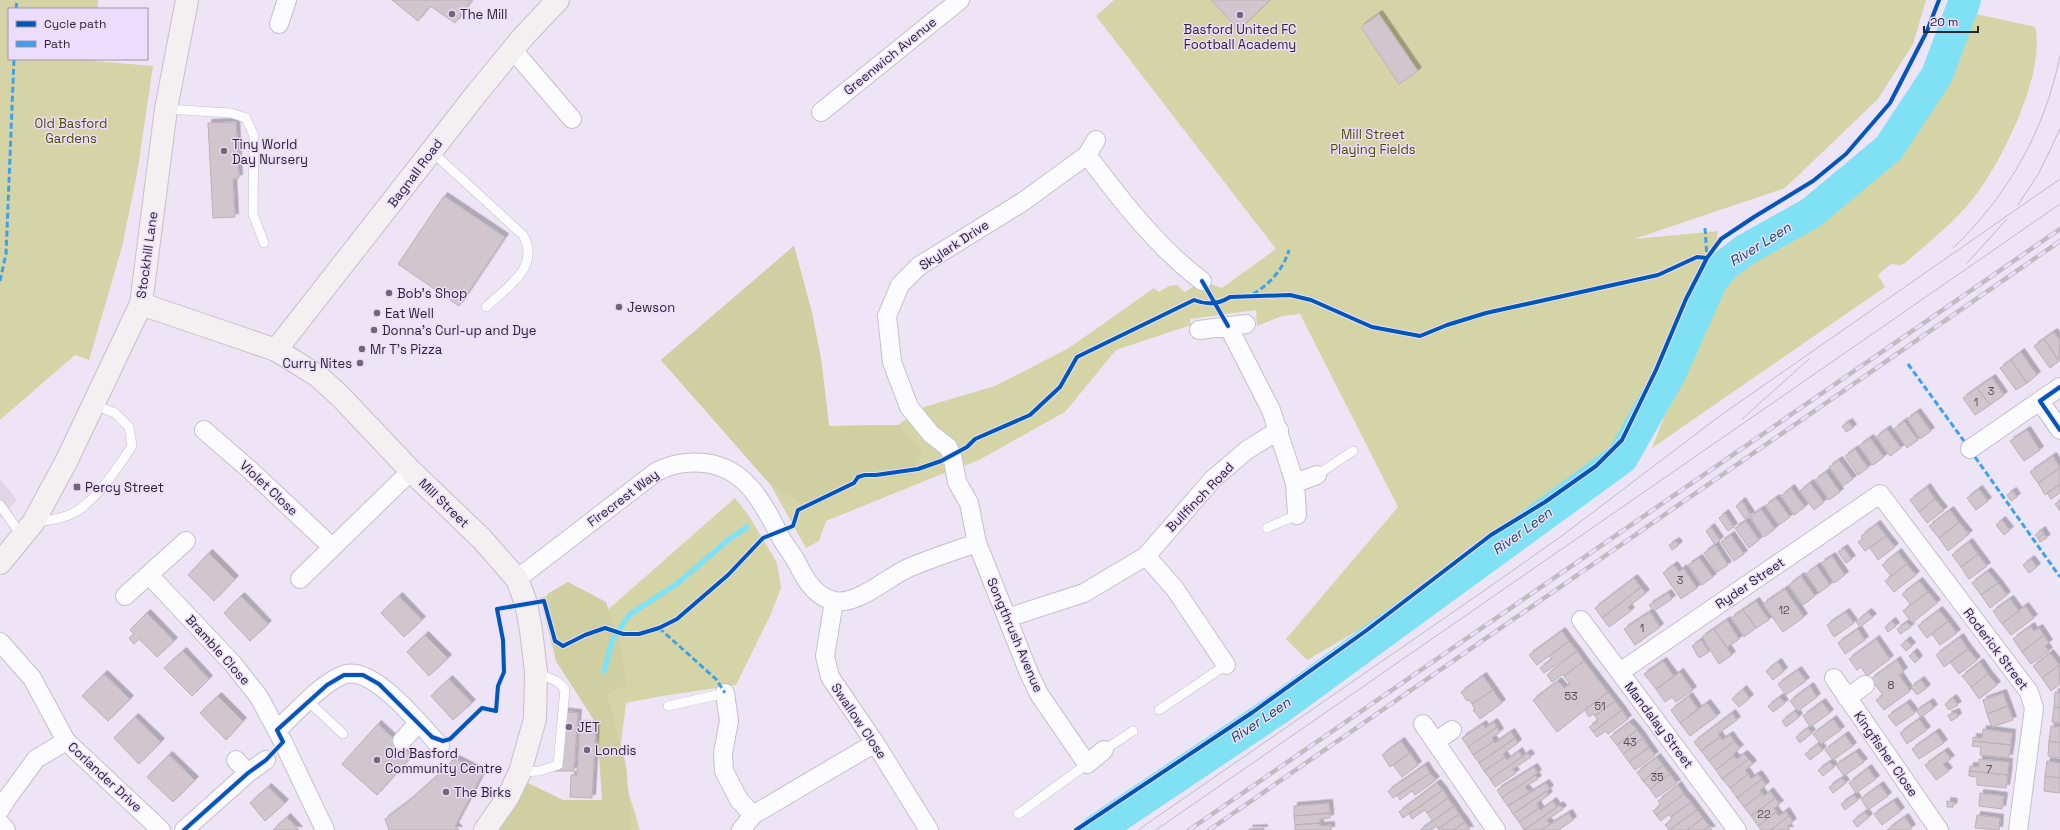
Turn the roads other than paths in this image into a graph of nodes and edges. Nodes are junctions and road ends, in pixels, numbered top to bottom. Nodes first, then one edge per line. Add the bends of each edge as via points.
1 (187, 0) edge
2 (287, 0) edge
3 (558, 0) edge
4 (960, 0) edge
5 (279, 24) dead end
6 (513, 50) junction
7 (166, 109) junction
8 (821, 112) dead end
9 (572, 119) dead end
10 (431, 151) junction
11 (264, 243) dead end
12 (1202, 281) dead end
13 (141, 304) junction
14 (486, 307) dead end
15 (1246, 324) dead end
16 (1228, 326) junction
17 (1199, 330) dead end
18 (276, 350) junction
19 (2060, 387) edge
20 (2040, 401) junction
21 (94, 405) junction
22 (204, 430) dead end
23 (1278, 430) junction
24 (2060, 430) edge
25 (1969, 449) dead end
26 (1353, 451) dead end
27 (411, 471) junction
28 (1317, 476) joint
29 (1295, 483) junction
30 (1880, 494) joint
31 (0, 505) edge
32 (1297, 515) joint
33 (31, 524) junction
34 (1267, 528) dead end
35 (186, 541) dead end
36 (977, 543) junction
37 (332, 547) junction
38 (1146, 556) junction
39 (0, 563) edge
40 (150, 576) junction
41 (300, 579) dead end
42 (517, 579) junction
43 (126, 596) dead end
44 (834, 601) junction
45 (1007, 618) junction
46 (1580, 620) dead end
47 (0, 642) edge
48 (1226, 665) joint
49 (536, 672) junction
50 (1620, 672) junction
51 (1834, 678) dead end
52 (1865, 685) dead end
53 (725, 693) joint
54 (1847, 698) junction
55 (308, 701) junction
56 (668, 706) dead end
57 (1159, 710) dead end
58 (418, 723) junction
59 (1423, 724) dead end
60 (277, 730) junction
61 (1452, 730) dead end
62 (1133, 731) dead end
63 (343, 734) dead end
64 (66, 741) junction
65 (402, 742) dead end
66 (1435, 742) junction
67 (875, 743) junction
68 (440, 746) dead end
69 (1104, 750) joint
70 (236, 760) dead end
71 (266, 760) dead end
72 (1087, 764) junction
73 (520, 772) junction
74 (248, 773) junction
75 (0, 810) edge
76 (1018, 814) dead end
77 (753, 815) junction
78 (0, 822) edge
79 (6, 830) edge
80 (161, 830) edge
81 (184, 830) edge
82 (325, 830) edge
83 (485, 830) edge
84 (741, 830) edge
85 (929, 830) edge
86 (1496, 830) edge
87 (1737, 830) edge
88 (1939, 830) edge
89 (2018, 830) edge

1 - 7 main road, Stockhill Lane
2 - 5 street
3 - 6 main road, Bagnall Road
4 - 8 street, Greenwich Avenue
6 - 9 street
6 - 10 main road, Bagnall Road
7 - 11 lane via 231,114 246,118 254,136 253,214
7 - 13 main road, Stockhill Lane
10 - 14 lane via 523,235 528,245 529,256 524,269
10 - 18 main road, Bagnall Road
12 - 36 street, Skylark Drive via 1177,262 1118,196 1092,147 1024,201 919,266 900,285 887,316 892,362 909,407 931,434 950,451 955,462 957,482 969,503
13 - 18 main road, Mill Street
13 - 21 main road, Stockhill Lane
15 - 16 street
16 - 17 street
16 - 23 street via 1271,410
18 - 27 main road, Mill Street via 318,376
19 - 20 street
20 - 24 street
20 - 25 street
21 - 33 main road, Stockhill Lane via 68,460
21 - 33 lane via 115,413 129,427 132,446 117,469 88,502 70,514
22 - 37 street, Violet Close
23 - 29 street
23 - 38 street, Bullfinch Road via 1247,450 1214,479
26 - 28 lane
27 - 37 street
27 - 42 main road, Mill Street via 482,539
28 - 29 street
29 - 32 street
30 - 50 street, Ryder Street
30 - 89 street, Roderick Street via 2029,692 2034,708
31 - 33 lane
32 - 34 lane
33 - 39 main road
35 - 40 street
36 - 44 street via 906,570 856,598
36 - 45 street, Songthrush Avenue
37 - 41 street
38 - 45 street, Bullfinch Road via 1084,593
38 - 48 street via 1175,588
40 - 43 street
40 - 60 street, Bramble Close via 233,664 259,697
42 - 44 street, Firecrest Way via 656,472 680,462 696,462 723,467 746,482 763,503 812,587
42 - 49 main road, Mill Street via 527,610
44 - 67 street, Swallow Close via 825,656 830,677
45 - 72 street, Songthrush Avenue via 1029,674
46 - 50 street, Mandalay Street
47 - 64 street, Coriander Drive via 32,678
48 - 57 lane
49 - 73 main road, Mill Street via 535,718
49 - 73 lane via 558,682 564,689 558,765 539,771
50 - 87 street, Mandalay Street
51 - 54 street, Kingfisher Close
52 - 54 street
53 - 56 lane
53 - 77 street via 729,721 723,753 724,771 739,800
54 - 88 street, Kingfisher Close
55 - 58 street via 344,674 363,675 379,684
55 - 60 street
55 - 63 lane
58 - 65 street
58 - 68 street
59 - 66 street
60 - 82 street, Bramble Close
61 - 66 street
62 - 69 lane
64 - 75 street via 36,759
64 - 80 street, Coriander Drive
66 - 86 street
67 - 77 street
67 - 85 street, Swallow Close
69 - 72 street
70 - 74 street
71 - 74 street
72 - 76 lane
73 - 83 main road, Mill Street via 508,797
74 - 81 street
77 - 84 street
78 - 79 street

